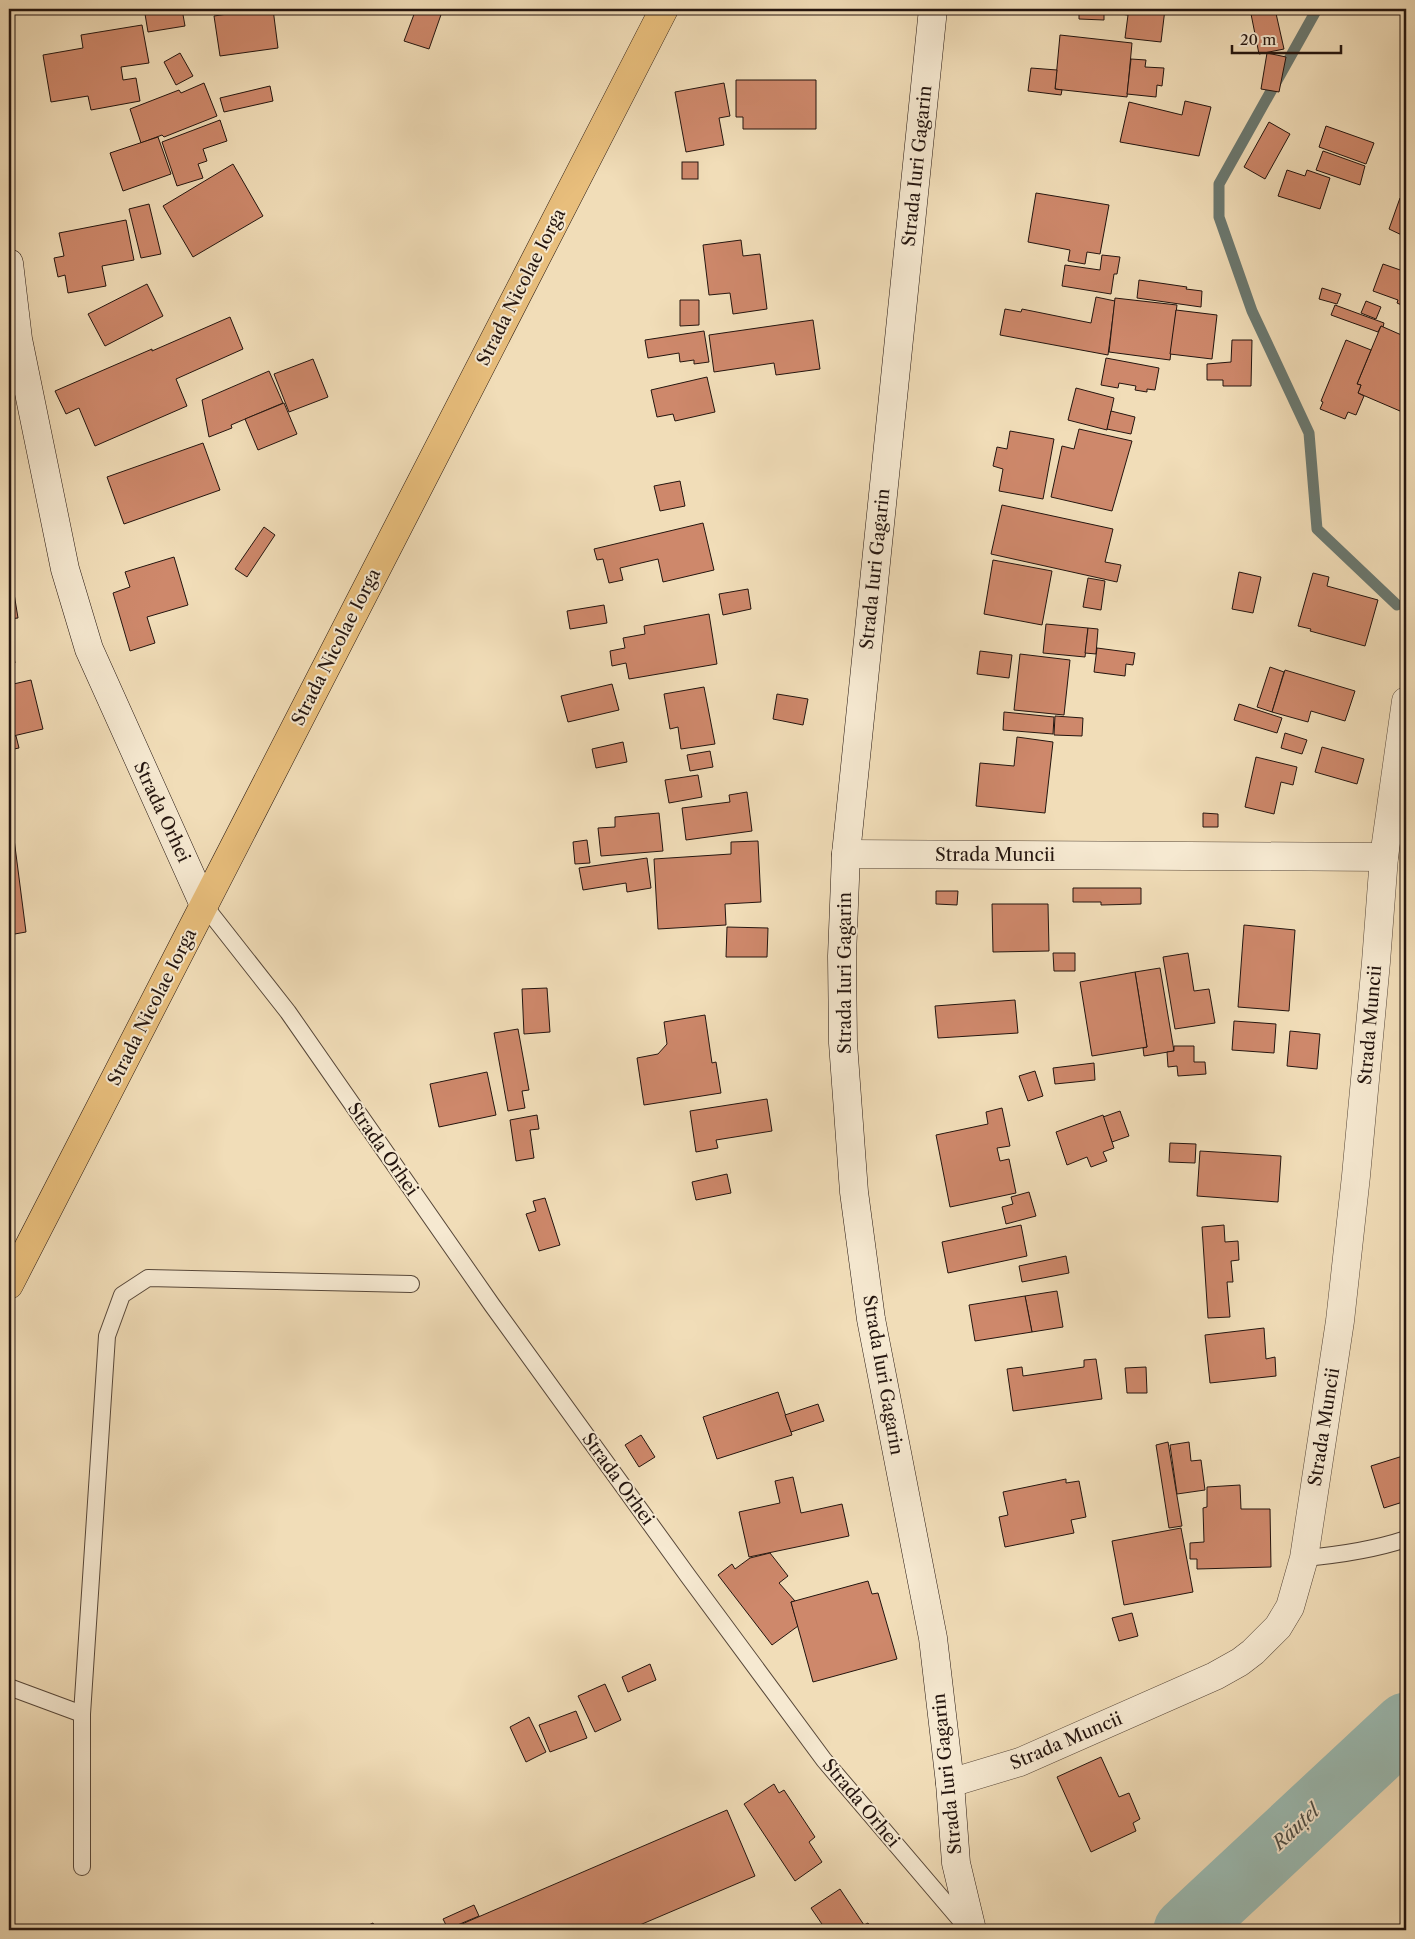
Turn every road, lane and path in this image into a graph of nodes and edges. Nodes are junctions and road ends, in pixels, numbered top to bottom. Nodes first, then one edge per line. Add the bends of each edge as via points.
1 (664, 9) edge
2 (933, 9) edge
3 (9, 263) edge
4 (1406, 701) edge
5 (1401, 766) edge
6 (846, 854) junction
7 (1384, 857) junction
8 (204, 905) junction
9 (410, 1284) dead end
10 (9, 1285) edge
11 (1406, 1539) edge
12 (1304, 1558) junction
13 (9, 1687) edge
14 (82, 1714) junction
15 (950, 1783) junction
16 (82, 1868) dead end
17 (971, 1930) edge

1 - 8 main road, Strada Nicolae Iorga
2 - 6 street, Strada Iuri Gagarin
3 - 8 street, Strada Orhei via 18,339 61,550 89,649
4 - 5 street, Strada Muncii
5 - 7 street, Strada Muncii
6 - 7 street, Strada Muncii
6 - 15 street, Strada Iuri Gagarin via 843,1044 854,1192 871,1319 932,1638
7 - 12 street, Strada Muncii via 1340,1321
8 - 10 main road, Strada Nicolae Iorga
8 - 17 lane, Strada Orhei via 288,1012 492,1305 818,1752
9 - 14 lane via 148,1278 122,1295 107,1336
11 - 12 lane via 1344,1555
12 - 15 street, Strada Muncii via 1290,1607 1267,1639 1240,1662 1020,1762
13 - 14 lane
14 - 16 lane
15 - 17 street, Strada Iuri Gagarin via 956,1863

